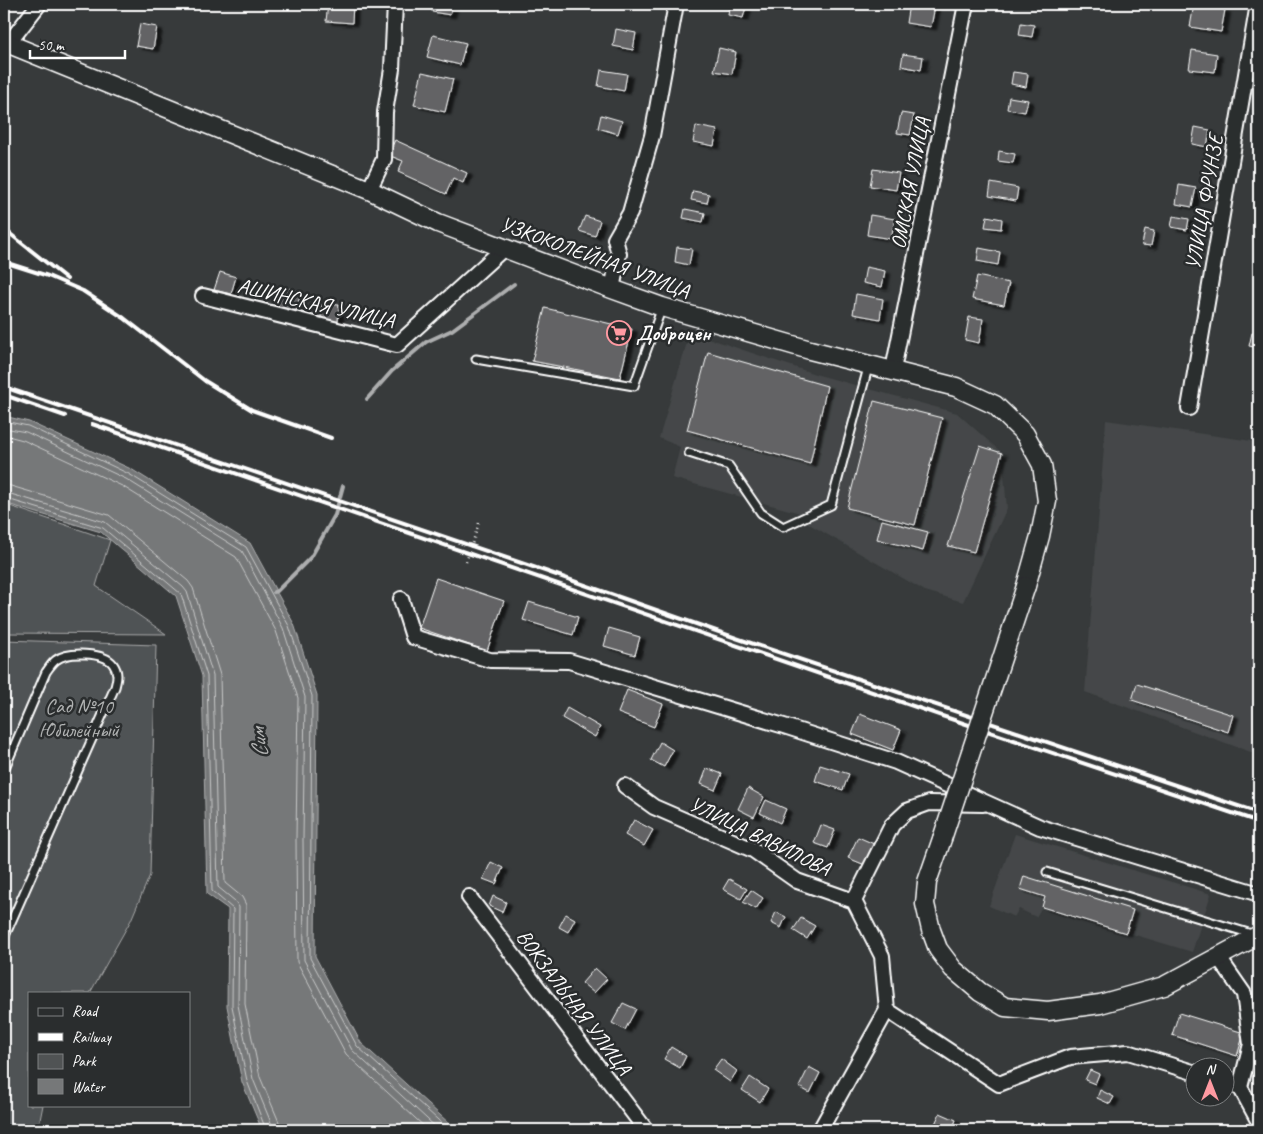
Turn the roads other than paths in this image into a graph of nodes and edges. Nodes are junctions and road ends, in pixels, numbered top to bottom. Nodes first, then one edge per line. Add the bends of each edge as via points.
1 (39, 4) edge
2 (395, 4) edge
3 (676, 4) edge
4 (966, 4) edge
5 (1258, 4) edge
6 (6, 43) edge
7 (369, 190) junction
8 (504, 248) junction
9 (612, 289) junction
10 (203, 296) dead end
11 (662, 307) junction
12 (476, 359) dead end
13 (869, 364) junction
14 (893, 370) junction
15 (1189, 408) dead end
16 (689, 453) dead end
17 (401, 599) dead end
18 (6, 757) edge
19 (4, 770) edge
20 (625, 786) dead end
21 (989, 804) junction
22 (1047, 872) dead end
23 (1259, 894) edge
24 (469, 897) dead end
25 (854, 902) junction
26 (1258, 935) edge
27 (4, 938) edge
28 (1218, 958) junction
29 (887, 1010) junction
30 (1186, 1070) edge
31 (1236, 1087) edge
32 (1240, 1088) junction
33 (1259, 1122) edge
34 (646, 1130) edge
35 (820, 1130) edge

1 - 6 street
2 - 7 street via 384,159
3 - 9 street via 652,136 630,213 615,239 619,254
4 - 14 street, ОМСКАЯ УЛИЦА
5 - 15 street, УЛИЦА ФРУНЗЕ
6 - 7 street, УЗКОКОЛЕЙНАЯ УЛИЦА
7 - 8 street, УЗКОКОЛЕЙНАЯ УЛИЦА
8 - 9 street, УЗКОКОЛЕЙНАЯ УЛИЦА
8 - 10 street, АШИНСКАЯ УЛИЦА via 397,345
9 - 11 street, УЗКОКОЛЕЙНАЯ УЛИЦА
11 - 12 lane via 634,386
11 - 13 street, УЗКОКОЛЕЙНАЯ УЛИЦА
13 - 14 street, УЗКОКОЛЕЙНАЯ УЛИЦА
13 - 16 lane via 830,505 783,527 761,513 730,466
14 - 28 street, УЗКОКОЛЕЙНАЯ УЛИЦА, bridge via 956,387 995,404 1026,434 1042,464 1047,501 1026,586 927,882 925,904 938,948 953,969 980,992 1005,1007 1048,1011 1100,1004 1164,986
17 - 21 street via 413,637 490,660 569,661 896,762
18 - 19 lane
18 - 27 lane via 46,672 57,660 69,654 83,654 102,657 113,663 118,675 115,687
20 - 25 street, УЛИЦА ВАВИЛОВА via 654,807 753,850 797,881
21 - 23 street via 1040,827
21 - 25 street via 929,803 907,811 892,825
22 - 26 lane
24 - 34 street, ВОКЗАЛЬНАЯ УЛИЦА
25 - 29 street via 882,956
26 - 28 street, УЗКОКОЛЕЙНАЯ УЛИЦА
28 - 32 street via 1244,994 1251,1044
29 - 30 street via 999,1084 1070,1057 1128,1052
29 - 35 street
31 - 32 street
32 - 33 street

